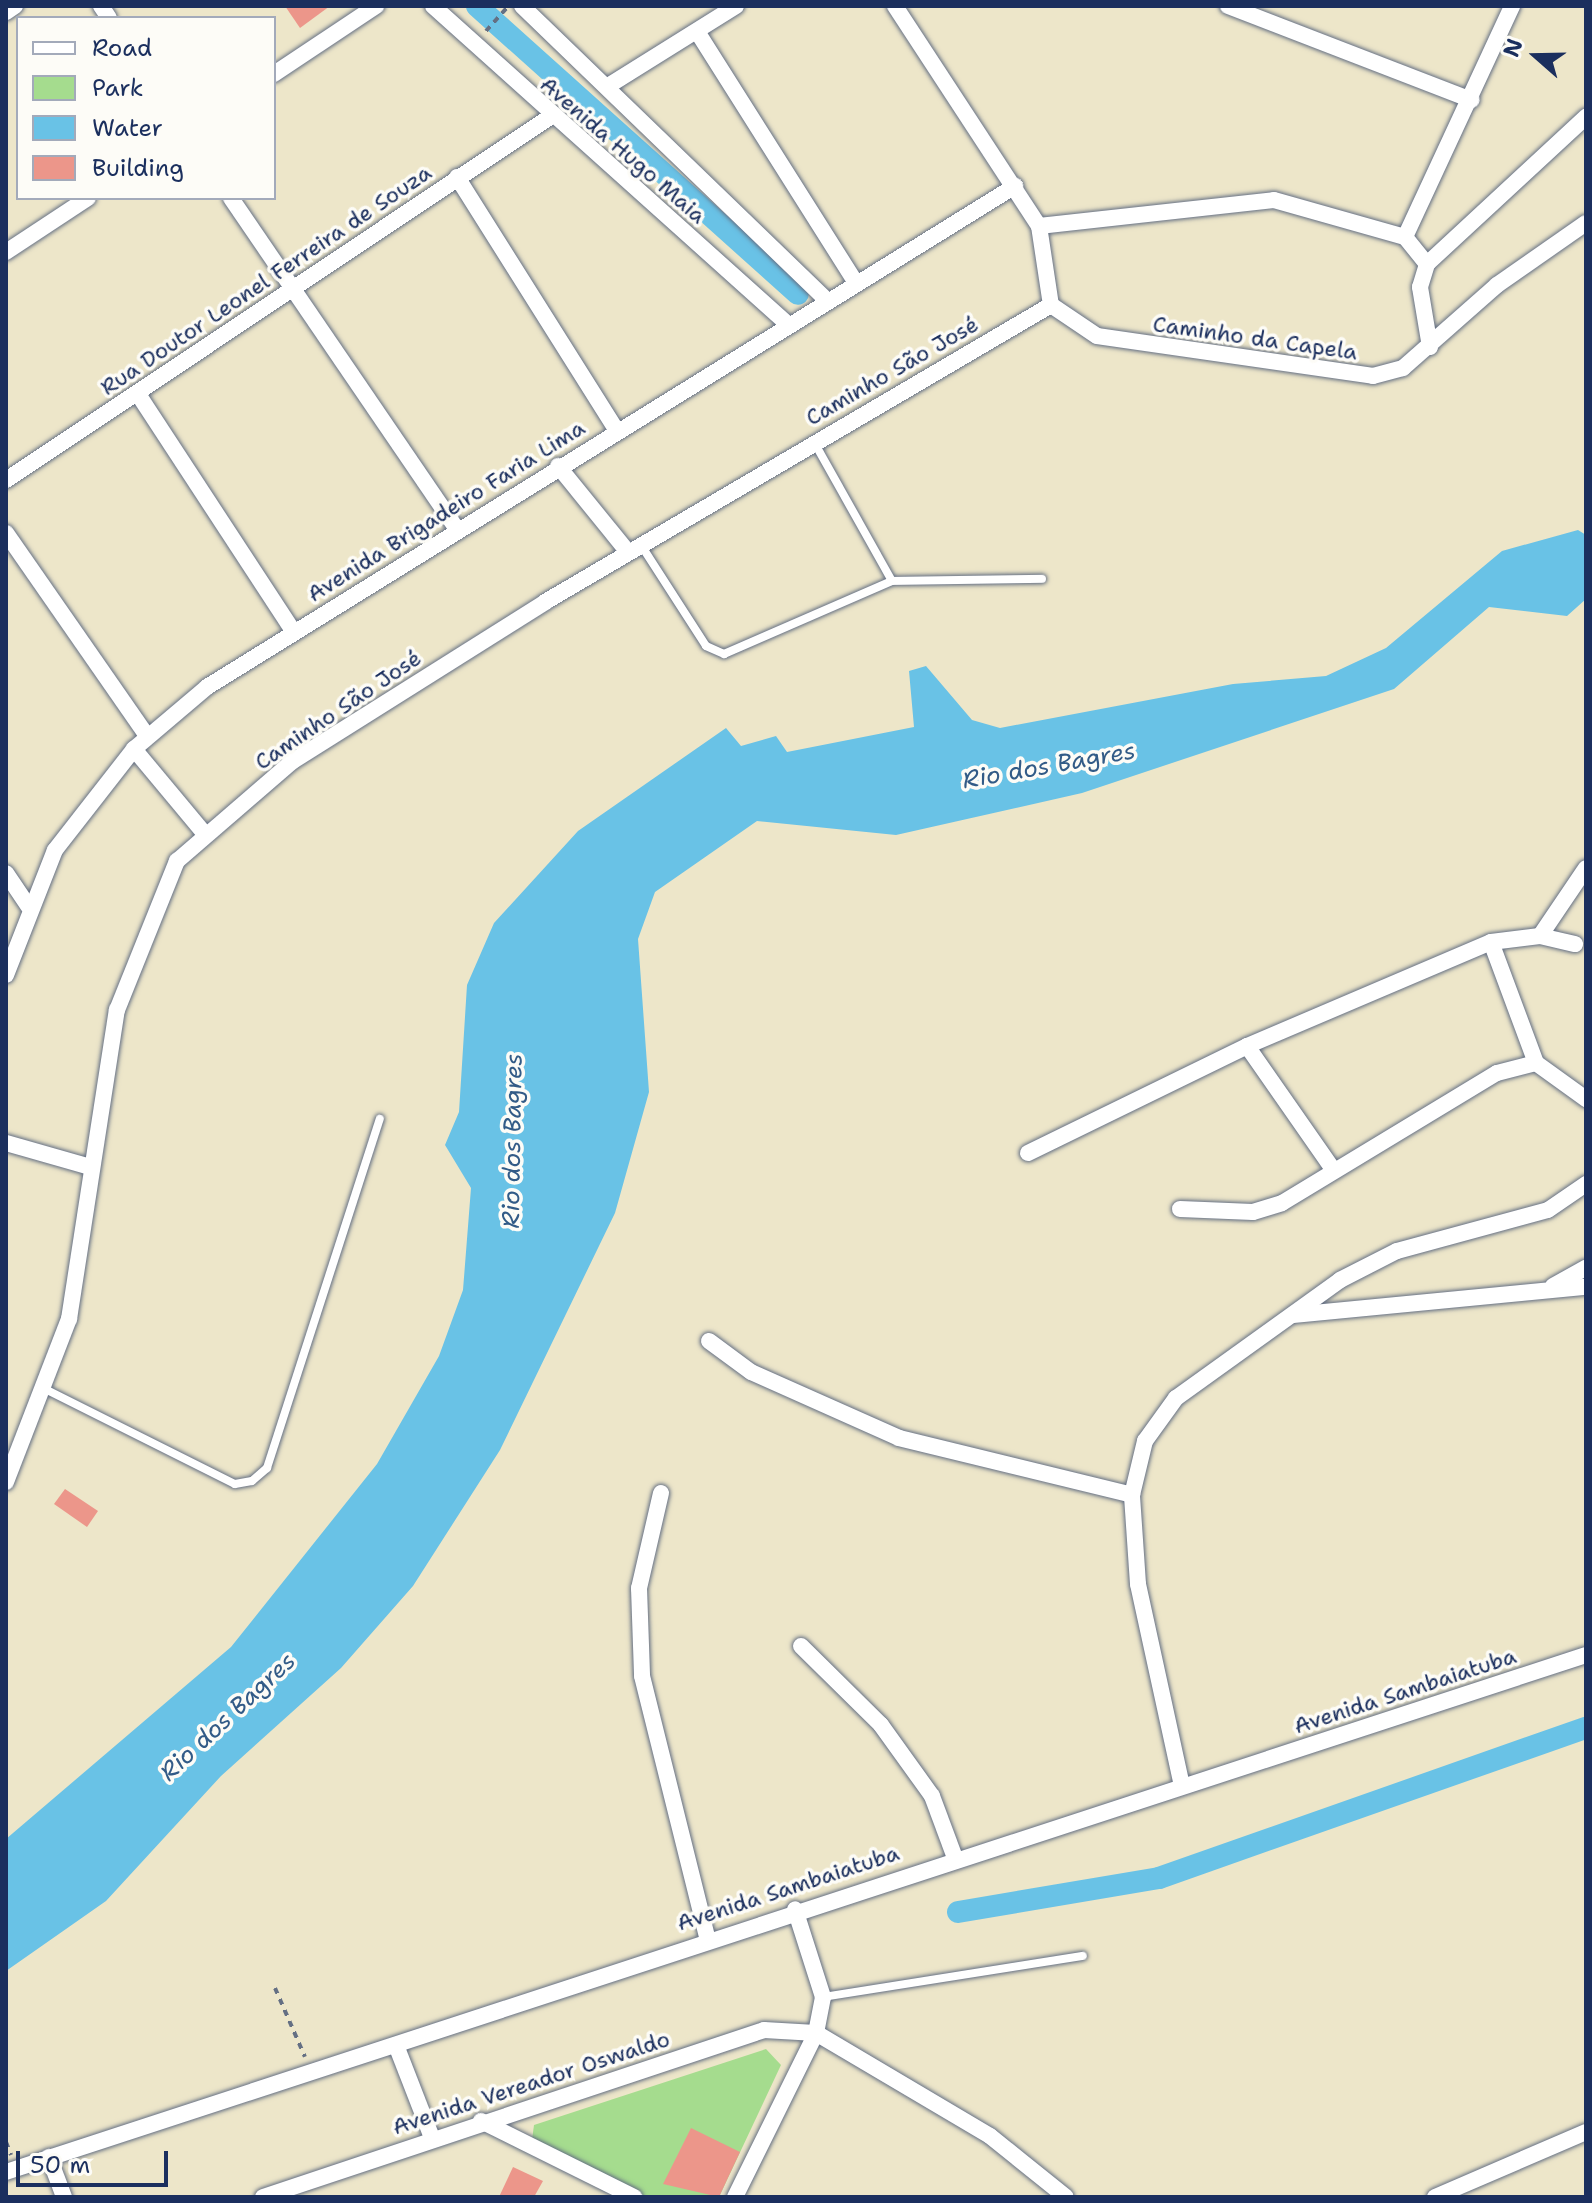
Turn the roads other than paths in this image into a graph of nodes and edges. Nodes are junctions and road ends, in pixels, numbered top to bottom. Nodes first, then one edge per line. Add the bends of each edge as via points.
1 (15, 6) edge
2 (376, 6) edge
3 (433, 6) edge
4 (522, 6) edge
5 (736, 6) edge
6 (895, 6) edge
7 (1228, 6) edge
8 (1512, 6) edge
9 (6, 12) edge
10 (698, 33) junction
11 (276, 73) edge
12 (608, 86) junction
13 (1472, 100) junction
14 (550, 117) junction
15 (1586, 117) edge
16 (457, 177) junction
17 (1015, 186) junction
18 (85, 200) edge
19 (232, 200) edge
20 (1586, 223) edge
21 (1039, 226) junction
22 (1405, 237) junction
23 (6, 252) edge
24 (1427, 264) junction
25 (855, 281) junction
26 (293, 288) junction
27 (826, 300) junction
28 (1051, 305) junction
29 (788, 324) junction
30 (1430, 347) junction
31 (138, 394) junction
32 (617, 431) junction
33 (814, 441) junction
34 (558, 466) junction
35 (6, 480) edge
36 (458, 531) junction
37 (6, 533) edge
38 (634, 548) junction
39 (1042, 579) dead end
40 (892, 581) junction
41 (294, 632) junction
42 (147, 736) junction
43 (134, 749) junction
44 (204, 833) junction
45 (1586, 868) edge
46 (6, 873) edge
47 (28, 906) junction
48 (1540, 936) junction
49 (1491, 942) junction
50 (1575, 944) dead end
51 (6, 975) edge
52 (1247, 1046) junction
53 (1536, 1063) junction
54 (1586, 1099) edge
55 (380, 1119) dead end
56 (6, 1143) edge
57 (1028, 1153) dead end
58 (90, 1167) junction
59 (1332, 1168) junction
60 (1586, 1184) edge
61 (1180, 1209) dead end
62 (1586, 1268) edge
63 (1552, 1286) junction
64 (1586, 1287) edge
65 (1288, 1315) junction
66 (709, 1341) dead end
67 (47, 1390) junction
68 (8, 1472) edge
69 (661, 1493) dead end
70 (1132, 1495) junction
71 (801, 1646) dead end
72 (1586, 1655) edge
73 (1182, 1786) junction
74 (955, 1858) junction
75 (795, 1909) junction
76 (707, 1937) junction
77 (1083, 1956) dead end
78 (823, 1997) junction
79 (816, 2033) junction
80 (396, 2045) junction
81 (481, 2121) junction
82 (1586, 2132) edge
83 (432, 2138) junction
84 (49, 2157) junction
85 (6, 2172) edge
86 (64, 2197) edge
87 (263, 2197) edge
88 (634, 2197) edge
89 (735, 2197) edge
90 (1066, 2197) edge
91 (1435, 2197) edge

1 - 9 street
2 - 11 street
3 - 14 street, Avenida Hugo Maia
4 - 12 street, Avenida Hugo Maia
5 - 10 street
6 - 17 street
7 - 13 street
8 - 13 street
10 - 12 street
10 - 25 street
12 - 27 street, Avenida Hugo Maia
13 - 22 street
14 - 16 street, Rua Doutor Leonel Ferreira de Souza
14 - 29 street, Avenida Hugo Maia
15 - 24 street
16 - 26 street, Rua Doutor Leonel Ferreira de Souza
16 - 32 street
17 - 21 street
17 - 25 street, Avenida Brigadeiro Faria Lima
18 - 23 street
19 - 26 street
20 - 30 street, Caminho da Capela via 1497,285
21 - 22 street via 1274,200
21 - 28 street
22 - 24 street
24 - 30 street via 1420,287
25 - 27 street, Avenida Brigadeiro Faria Lima
26 - 31 street, Rua Doutor Leonel Ferreira de Souza
26 - 36 street
27 - 29 street, Avenida Brigadeiro Faria Lima
28 - 30 street, Caminho da Capela via 1097,336 1344,376 1403,368
28 - 33 street, Caminho São José
29 - 32 street, Avenida Brigadeiro Faria Lima
31 - 35 street, Rua Doutor Leonel Ferreira de Souza
31 - 41 street
32 - 34 street, Avenida Brigadeiro Faria Lima
33 - 38 street, Caminho São José
33 - 40 lane
34 - 36 street, Avenida Brigadeiro Faria Lima
34 - 38 street
36 - 41 street, Avenida Brigadeiro Faria Lima
37 - 42 street
38 - 40 lane via 706,646 724,654
38 - 44 street, Caminho São José via 293,761
39 - 40 lane
41 - 42 street, Avenida Brigadeiro Faria Lima
42 - 43 street, Avenida Brigadeiro Faria Lima
43 - 44 street
43 - 47 street, Avenida Brigadeiro Faria Lima via 55,850
44 - 58 street, Caminho São José via 177,861 117,1010
45 - 48 street
46 - 47 street
47 - 51 street, Avenida Brigadeiro Faria Lima
48 - 49 street
48 - 50 street
49 - 52 street
49 - 53 street
52 - 57 street
52 - 59 street
53 - 54 street
53 - 59 street via 1497,1073
55 - 67 lane via 267,1468 252,1481 235,1484
56 - 58 street
58 - 67 street, Caminho São José via 69,1319
59 - 61 street via 1282,1203 1253,1212
60 - 65 street via 1548,1210 1397,1251
62 - 63 street
63 - 64 street
63 - 65 street
65 - 70 street via 1176,1398 1145,1441
66 - 70 street via 751,1372 899,1438
67 - 68 street, Caminho São José
69 - 76 street via 639,1588 642,1676
70 - 73 street via 1138,1584
71 - 74 street via 881,1725 932,1796
72 - 73 street, Avenida Sambaiatuba
73 - 74 street, Avenida Sambaiatuba
74 - 75 street, Avenida Sambaiatuba
75 - 76 street, Avenida Sambaiatuba
75 - 78 street
76 - 80 street, Avenida Sambaiatuba
77 - 78 lane
78 - 79 street
79 - 81 street, Avenida Vereador Oswaldo via 764,2030
79 - 89 street
79 - 90 street via 990,2136
80 - 83 street
80 - 84 street, Avenida Sambaiatuba
81 - 83 street, Avenida Vereador Oswaldo
81 - 88 street
82 - 91 street
83 - 87 street, Avenida Vereador Oswaldo
84 - 85 street, Avenida Sambaiatuba
84 - 86 street

